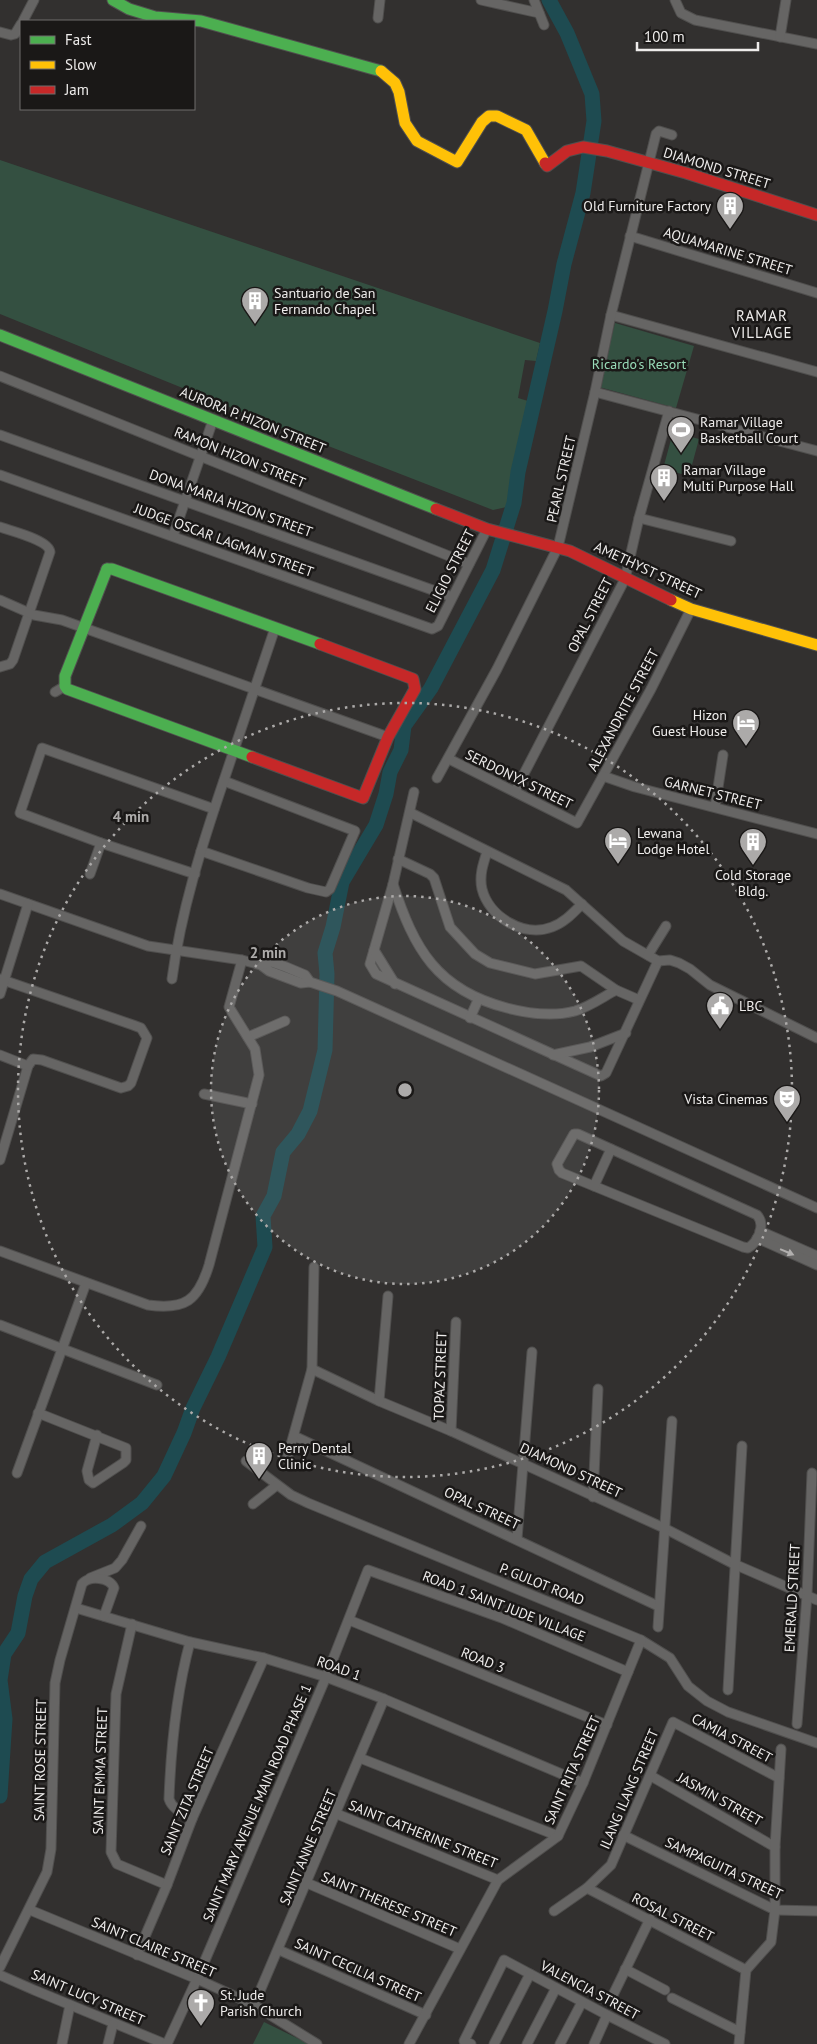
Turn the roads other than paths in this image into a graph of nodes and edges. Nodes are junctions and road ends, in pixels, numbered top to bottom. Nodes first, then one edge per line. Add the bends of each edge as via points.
1 (34, 0) edge
2 (113, 0) edge
3 (380, 0) edge
4 (481, 0) edge
5 (534, 0) edge
6 (675, 0) edge
7 (786, 0) edge
8 (539, 13) junction
9 (378, 18) dead end
10 (24, 20) edge
11 (194, 20) edge
12 (195, 20) edge
13 (544, 24) dead end
14 (20, 26) edge
15 (0, 32) edge
16 (780, 37) junction
17 (817, 44) edge
18 (672, 135) dead end
19 (648, 162) junction
20 (817, 215) edge
21 (630, 236) junction
22 (817, 293) edge
23 (611, 315) junction
24 (0, 335) edge
25 (817, 372) edge
26 (0, 376) edge
27 (595, 392) junction
28 (668, 411) junction
29 (214, 420) junction
30 (0, 435) edge
31 (817, 451) edge
32 (200, 457) junction
33 (0, 475) edge
34 (185, 501) junction
35 (639, 518) junction
36 (0, 527) edge
37 (491, 530) junction
38 (173, 536) junction
39 (731, 541) dead end
40 (558, 547) junction
41 (470, 564) junction
42 (625, 579) junction
43 (452, 597) junction
44 (0, 600) edge
45 (691, 609) junction
46 (30, 612) junction
47 (438, 626) joint
48 (83, 628) junction
49 (275, 628) junction
50 (817, 645) edge
51 (0, 666) edge
52 (65, 686) junction
53 (254, 688) junction
54 (54, 692) dead end
55 (388, 737) junction
56 (234, 750) junction
57 (723, 755) dead end
58 (449, 760) junction
59 (603, 776) junction
60 (437, 778) dead end
61 (224, 781) junction
62 (515, 791) junction
63 (414, 792) dead end
64 (715, 807) junction
65 (214, 808) junction
66 (410, 813) junction
67 (577, 823) joint
68 (817, 834) edge
69 (101, 843) junction
70 (201, 851) junction
71 (487, 852) junction
72 (398, 859) junction
73 (90, 874) dead end
74 (195, 874) junction
75 (394, 884) junction
76 (0, 894) edge
77 (28, 904) junction
78 (582, 904) junction
79 (666, 926) dead end
80 (176, 951) junction
81 (648, 955) junction
82 (242, 960) junction
83 (658, 961) junction
84 (172, 979) dead end
85 (2, 980) edge
86 (616, 990) junction
87 (0, 994) edge
88 (478, 1000) junction
89 (639, 1000) junction
90 (470, 1018) junction
91 (286, 1021) dead end
92 (626, 1032) junction
93 (248, 1037) junction
94 (817, 1038) edge
95 (0, 1055) edge
96 (553, 1055) junction
97 (28, 1066) junction
98 (204, 1094) dead end
99 (252, 1104) junction
100 (611, 1149) junction
101 (0, 1160) edge
102 (594, 1186) junction
103 (817, 1208) edge
104 (758, 1235) junction
105 (0, 1251) edge
106 (817, 1256) edge
107 (817, 1265) edge
108 (314, 1267) dead end
109 (86, 1283) junction
110 (388, 1296) dead end
111 (456, 1322) dead end
112 (0, 1325) edge
113 (61, 1348) junction
114 (532, 1352) dead end
115 (312, 1369) junction
116 (157, 1385) dead end
117 (598, 1389) dead end
118 (379, 1401) junction
119 (38, 1413) junction
120 (672, 1421) dead end
121 (451, 1431) junction
122 (97, 1435) junction
123 (294, 1436) junction
124 (742, 1446) dead end
125 (287, 1460) dead end
126 (246, 1461) dead end
127 (522, 1464) junction
128 (17, 1473) dead end
129 (812, 1473) dead end
130 (277, 1485) junction
131 (593, 1497) junction
132 (253, 1504) dead end
133 (141, 1526) dead end
134 (664, 1528) junction
135 (517, 1539) junction
136 (734, 1564) junction
137 (368, 1570) joint
138 (90, 1578) junction
139 (807, 1595) junction
140 (817, 1600) edge
141 (658, 1606) junction
142 (76, 1608) junction
143 (104, 1616) junction
144 (349, 1620) junction
145 (132, 1624) junction
146 (658, 1627) dead end
147 (641, 1640) junction
148 (190, 1642) junction
149 (264, 1658) junction
150 (628, 1672) junction
151 (326, 1677) junction
152 (728, 1690) dead end
153 (384, 1699) junction
154 (673, 1722) joint
155 (797, 1724) dead end
156 (606, 1725) junction
157 (817, 1743) edge
158 (781, 1750) dead end
159 (360, 1758) junction
160 (650, 1776) junction
161 (780, 1778) junction
162 (583, 1784) junction
163 (337, 1814) junction
164 (192, 1819) junction
165 (623, 1835) junction
166 (558, 1836) junction
167 (775, 1847) junction
168 (498, 1880) junction
169 (307, 1884) junction
170 (167, 1885) junction
171 (587, 1888) junction
172 (30, 1910) junction
173 (775, 1910) junction
174 (554, 1911) dead end
175 (817, 1911) edge
176 (650, 1919) junction
177 (460, 1949) junction
178 (279, 1950) junction
179 (137, 1955) junction
180 (0, 1967) edge
181 (625, 1969) junction
182 (746, 1970) junction
183 (530, 1974) junction
184 (0, 1975) edge
185 (197, 1979) junction
186 (556, 1988) junction
187 (665, 1990) dead end
188 (613, 1995) dead end
189 (672, 1998) dead end
190 (582, 2002) junction
191 (70, 2005) junction
192 (254, 2005) junction
193 (606, 2015) junction
194 (426, 2016) junction
195 (113, 2024) junction
196 (740, 2032) junction
197 (467, 2042) edge
198 (62, 2044) edge
199 (108, 2044) edge
200 (166, 2044) edge
201 (316, 2044) edge
202 (409, 2044) edge
203 (494, 2044) edge
204 (527, 2044) edge
205 (560, 2044) edge
206 (594, 2044) edge
207 (665, 2044) edge
208 (739, 2044) edge

1 - 10 street
2 - 11 street, DIAMOND STREET via 155,18
3 - 9 street
4 - 8 street
5 - 8 street
6 - 16 street via 681,13 695,20
7 - 16 street
8 - 13 street
12 - 19 street, DIAMOND STREET via 383,71 395,83 410,134 457,162 472,134 489,116 497,116 526,130 547,166 567,151 583,147
14 - 15 street via 15,34
16 - 17 street
18 - 19 street, PEARL STREET via 657,133
19 - 20 street, DIAMOND STREET
19 - 21 street, PEARL STREET
21 - 22 street, AQUAMARINE STREET
21 - 23 street, PEARL STREET
23 - 25 street
23 - 27 street, PEARL STREET
24 - 29 street, AURORA P. HIZON STREET
26 - 32 street, RAMON HIZON STREET
27 - 28 street
27 - 40 street, PEARL STREET
28 - 31 street
28 - 35 street, OPAL STREET
29 - 32 street
29 - 37 street, AURORA P. HIZON STREET
30 - 34 street, DONA MARIA HIZON STREET
32 - 34 street
32 - 41 street, RAMON HIZON STREET
33 - 38 street, JUDGE OSCAR LAGMAN STREET
34 - 38 street
34 - 43 street, DONA MARIA HIZON STREET
35 - 39 street
35 - 42 street, OPAL STREET
36 - 46 street via 38,540 50,548
37 - 40 street, AMETHYST STREET
37 - 41 street, ELIGIO STREET
38 - 47 street, JUDGE OSCAR LAGMAN STREET via 432,629
40 - 42 street, AMETHYST STREET
40 - 58 street, PEARL STREET
41 - 43 street, ELIGIO STREET
42 - 45 street, AMETHYST STREET
42 - 62 street, OPAL STREET
43 - 47 street, ELIGIO STREET
44 - 46 street
45 - 50 street, AMETHYST STREET
45 - 59 street, ALEXANDRITE STREET
46 - 48 street
46 - 51 street via 13,660
48 - 49 street via 107,569
48 - 52 street via 65,676
48 - 53 street
49 - 53 street
49 - 55 street via 413,680 415,689
52 - 54 street
52 - 56 street via 71,692
53 - 55 street
53 - 56 street
55 - 56 street via 363,798
56 - 61 street
57 - 64 street
58 - 60 street, PEARL STREET
58 - 62 street, SERDONYX STREET
59 - 64 street, GARNET STREET
59 - 67 street, ALEXANDRITE STREET
61 - 65 street
61 - 70 street via 355,831 326,892
62 - 67 street, SERDONYX STREET
63 - 66 street
64 - 68 street, GARNET STREET
65 - 69 street via 42,748 20,813
65 - 70 street
66 - 71 street
66 - 72 street
69 - 73 street
69 - 74 street
70 - 74 street
71 - 78 street via 566,890
71 - 78 street via 481,875 482,890 490,906 508,923 526,928 551,928
72 - 75 street
72 - 86 street via 434,878 450,927 475,954 490,963 536,974 581,966
74 - 80 street
75 - 88 street via 412,935 436,970
75 - 90 street via 370,964 372,969 395,984
76 - 77 street
77 - 80 street via 148,946
77 - 85 street
78 - 81 street via 623,941
79 - 81 street
80 - 82 street
80 - 84 street
81 - 83 street
82 - 93 street via 229,1007
82 - 103 street via 260,965 272,962 286,966 305,975 310,982 337,991
83 - 89 street
83 - 94 street via 679,963 710,986
85 - 87 street
85 - 97 street via 141,1028 148,1038 131,1082 121,1088 36,1058
86 - 88 street via 577,1011 544,1015
86 - 89 street
88 - 90 street
89 - 92 street
90 - 96 street
91 - 93 street
92 - 96 street via 590,1047
92 - 96 street via 606,1073 601,1076
93 - 99 street via 259,1075
95 - 97 street
97 - 101 street
98 - 99 street
99 - 109 street via 204,1281 196,1293 183,1305 165,1307 148,1305
100 - 102 street
100 - 102 street via 574,1134 557,1164 562,1173
100 - 104 street via 757,1215 762,1226
102 - 104 street via 743,1247 753,1245
104 - 106 street
104 -> 107 street
105 - 109 street
108 - 115 street
109 - 113 street
110 - 118 street
111 - 121 street, TOPAZ STREET
112 - 113 street
113 - 116 street
113 - 119 street
114 - 127 street
115 - 118 street, DIAMOND STREET
115 - 123 street
117 - 131 street
118 - 121 street, DIAMOND STREET
119 - 122 street
119 - 128 street
120 - 134 street
121 - 127 street, DIAMOND STREET
122 - 122 street via 126,1448 126,1456 123,1463 93,1483 89,1480 88,1471
123 - 125 street
123 - 135 street, OPAL STREET
124 - 136 street
126 - 130 street, P. GULOT ROAD
127 - 131 street, DIAMOND STREET
127 - 135 street
129 - 139 street, EMERALD STREET
130 - 132 street
130 - 147 street, P. GULOT ROAD via 308,1503
131 - 134 street, DIAMOND STREET
133 - 138 street via 115,1568
134 - 136 street, DIAMOND STREET
134 - 141 street
135 - 141 street, OPAL STREET
136 - 139 street, DIAMOND STREET
136 - 152 street
137 - 144 street, SAINT MARY AVENUE MAIN ROAD PHASE 1
137 - 150 street, ROAD 1 SAINT JUDE VILLAGE via 502,1618
138 - 142 street, SAINT ROSE STREET via 82,1584
138 - 143 street via 110,1582 114,1588
139 - 140 street, DIAMOND STREET
139 - 155 street, EMERALD STREET
141 - 146 street
142 - 143 street, ROAD 1
142 - 172 street, SAINT ROSE STREET via 55,1683 52,1849 47,1872
143 - 145 street, ROAD 1
144 - 151 street, SAINT MARY AVENUE MAIN ROAD PHASE 1
144 - 156 street, ROAD 3
145 - 148 street, ROAD 1
145 - 170 street, SAINT EMMA STREET via 116,1694 111,1852 117,1864
147 - 150 street, SAINT RITA STREET
147 - 157 street, P. GULOT ROAD via 670,1658 688,1686 707,1701 728,1712
148 - 149 street, ROAD 1
148 - 164 street via 174,1717 169,1799 175,1808
149 - 151 street, ROAD 1
149 - 164 street, SAINT ZITA STREET
150 - 156 street, SAINT RITA STREET
151 - 153 street, ROAD 1
151 - 185 street, SAINT MARY AVENUE MAIN ROAD PHASE 1
153 - 159 street, SAINT ANNE STREET
153 - 162 street, ROAD 1
154 - 160 street, ILANG ILANG STREET
154 - 161 street, CAMIA STREET
156 - 162 street, SAINT RITA STREET
158 - 161 street
159 - 163 street, SAINT ANNE STREET
159 - 166 street
160 - 165 street, ILANG ILANG STREET
160 - 167 street, JASMIN STREET
161 - 167 street
162 - 166 street, SAINT RITA STREET
163 - 168 street, SAINT CATHERINE STREET
163 - 169 street, SAINT ANNE STREET
164 - 170 street, SAINT ZITA STREET
165 - 171 street, ILANG ILANG STREET via 611,1865
165 - 173 street, SAMPAGUITA STREET
166 - 168 street, SAINT RITA STREET
167 - 173 street
168 - 177 street, SAINT RITA STREET
169 - 177 street, SAINT THERESE STREET
169 - 178 street, SAINT ANNE STREET
170 - 179 street, SAINT ZITA STREET
171 - 174 street, ILANG ILANG STREET
171 - 176 street, ROSAL STREET
172 - 179 street, SAINT CLAIRE STREET
172 - 180 street, SAINT ROSE STREET
173 - 175 street, SAMPAGUITA STREET
173 - 182 street via 771,1942
176 - 181 street
176 - 182 street, ROSAL STREET
177 - 194 street, SAINT RITA STREET
178 - 192 street, SAINT ANNE STREET
178 - 194 street, SAINT CECILIA STREET
179 - 185 street, SAINT CLAIRE STREET
181 - 187 street
181 - 188 street
182 - 196 street
183 - 186 street, VALENCIA STREET
183 - 197 street, VALENCIA STREET via 504,1960
183 - 203 street
184 - 191 street, SAINT LUCY STREET
185 - 192 street, SAINT CLAIRE STREET
185 - 200 street, SAINT MARY AVENUE MAIN ROAD PHASE 1
186 - 190 street, VALENCIA STREET
186 - 204 street
189 - 196 street
190 - 193 street, VALENCIA STREET
190 - 205 street
191 - 195 street, SAINT LUCY STREET
191 - 198 street
192 - 201 street, SAINT CLAIRE STREET
193 - 206 street
193 - 207 street, VALENCIA STREET
194 - 202 street, SAINT RITA STREET
195 - 199 street
195 - 200 street, SAINT LUCY STREET
196 - 208 street

